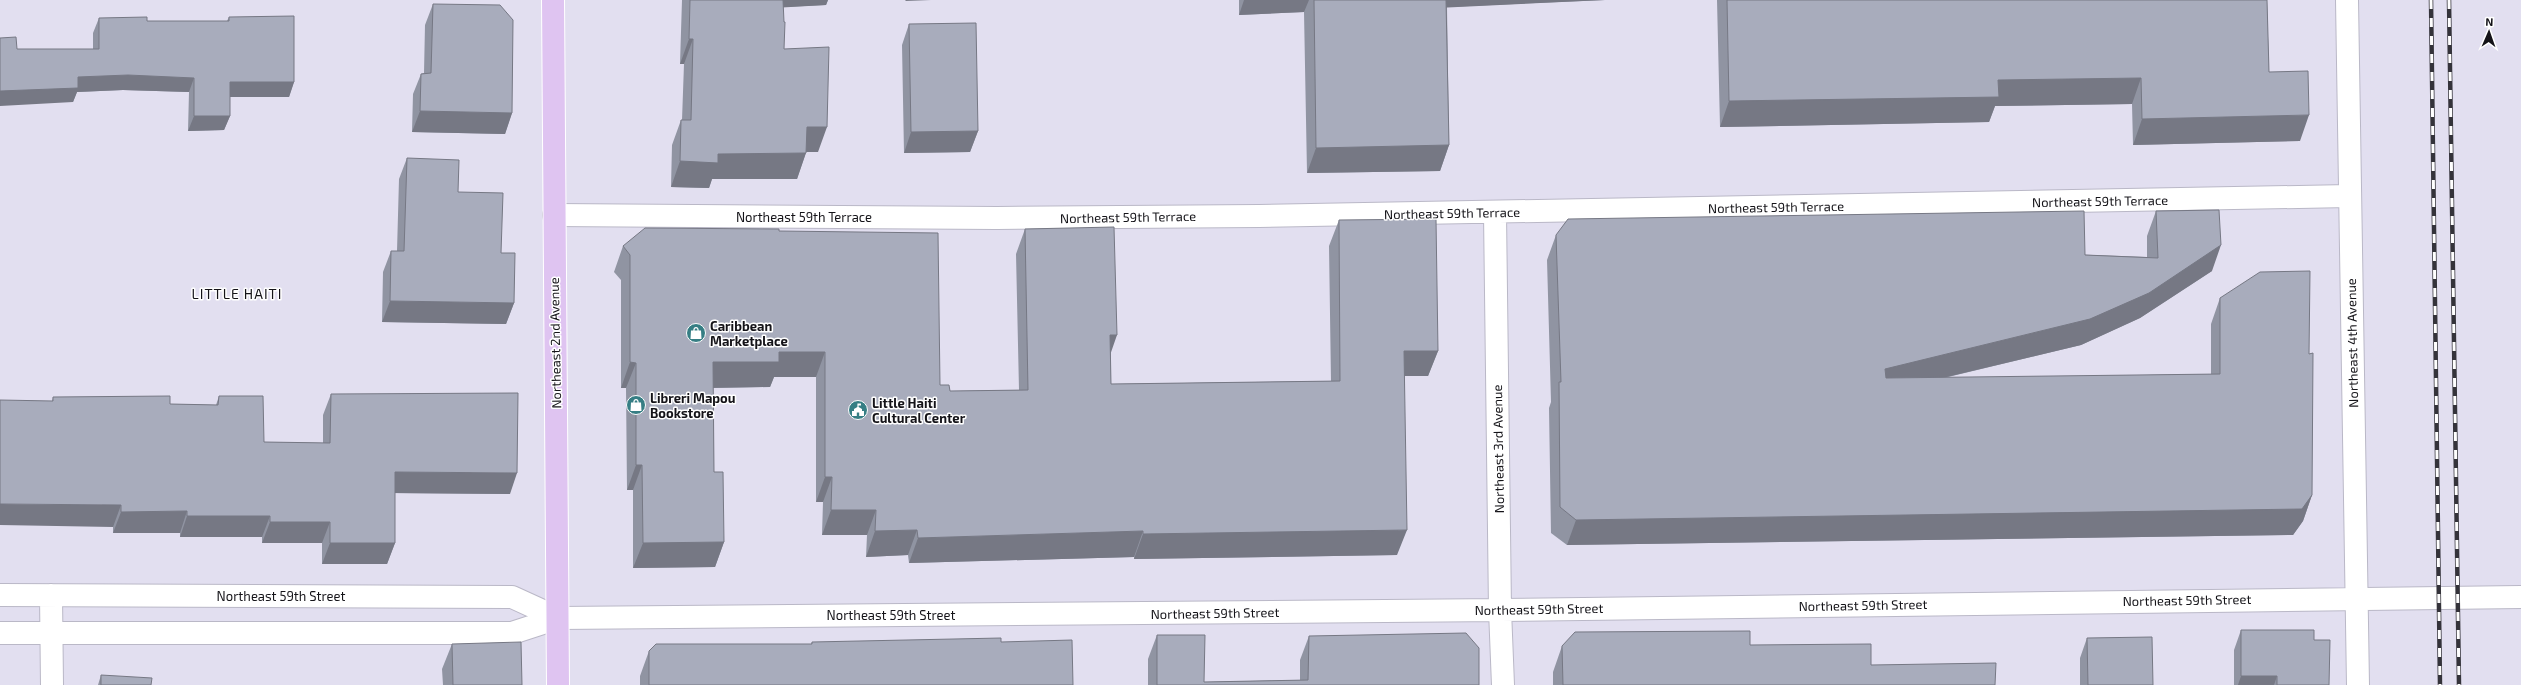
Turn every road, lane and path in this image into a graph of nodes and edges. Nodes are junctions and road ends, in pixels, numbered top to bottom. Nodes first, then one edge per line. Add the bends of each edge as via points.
1 (553, 0) edge
2 (2347, 0) edge
3 (2350, 196) junction
4 (1495, 213) junction
5 (554, 215) junction
6 (0, 595) edge
7 (51, 595) junction
8 (2356, 597) junction
9 (2521, 597) edge
10 (1500, 610) junction
11 (558, 618) junction
12 (0, 632) edge
13 (51, 632) junction
14 (52, 685) edge
15 (558, 685) edge
16 (1504, 685) edge
17 (2358, 685) edge

1 - 5 main road, Northeast 2nd Avenue
2 - 3 street, Northeast 4th Avenue
3 - 4 street, Northeast 59th Terrace
3 - 8 street, Northeast 4th Avenue
4 - 5 street, Northeast 59th Terrace via 997,218
4 - 10 street, Northeast 3rd Avenue
5 - 11 main road, Northeast 2nd Avenue
6 - 7 street, Northeast 59th Street
7 - 11 street, Northeast 59th Street via 512,597
7 - 13 street
8 - 9 street, Northeast 59th Street
8 - 10 street, Northeast 59th Street
8 - 17 street, Northeast 4th Avenue
10 - 11 street, Northeast 59th Street
10 - 16 street, Northeast 3rd Avenue
11 - 13 street, Northeast 59th Street via 512,633
11 - 15 main road, Northeast 2nd Avenue
12 - 13 street, Northeast 59th Street
13 - 14 street

